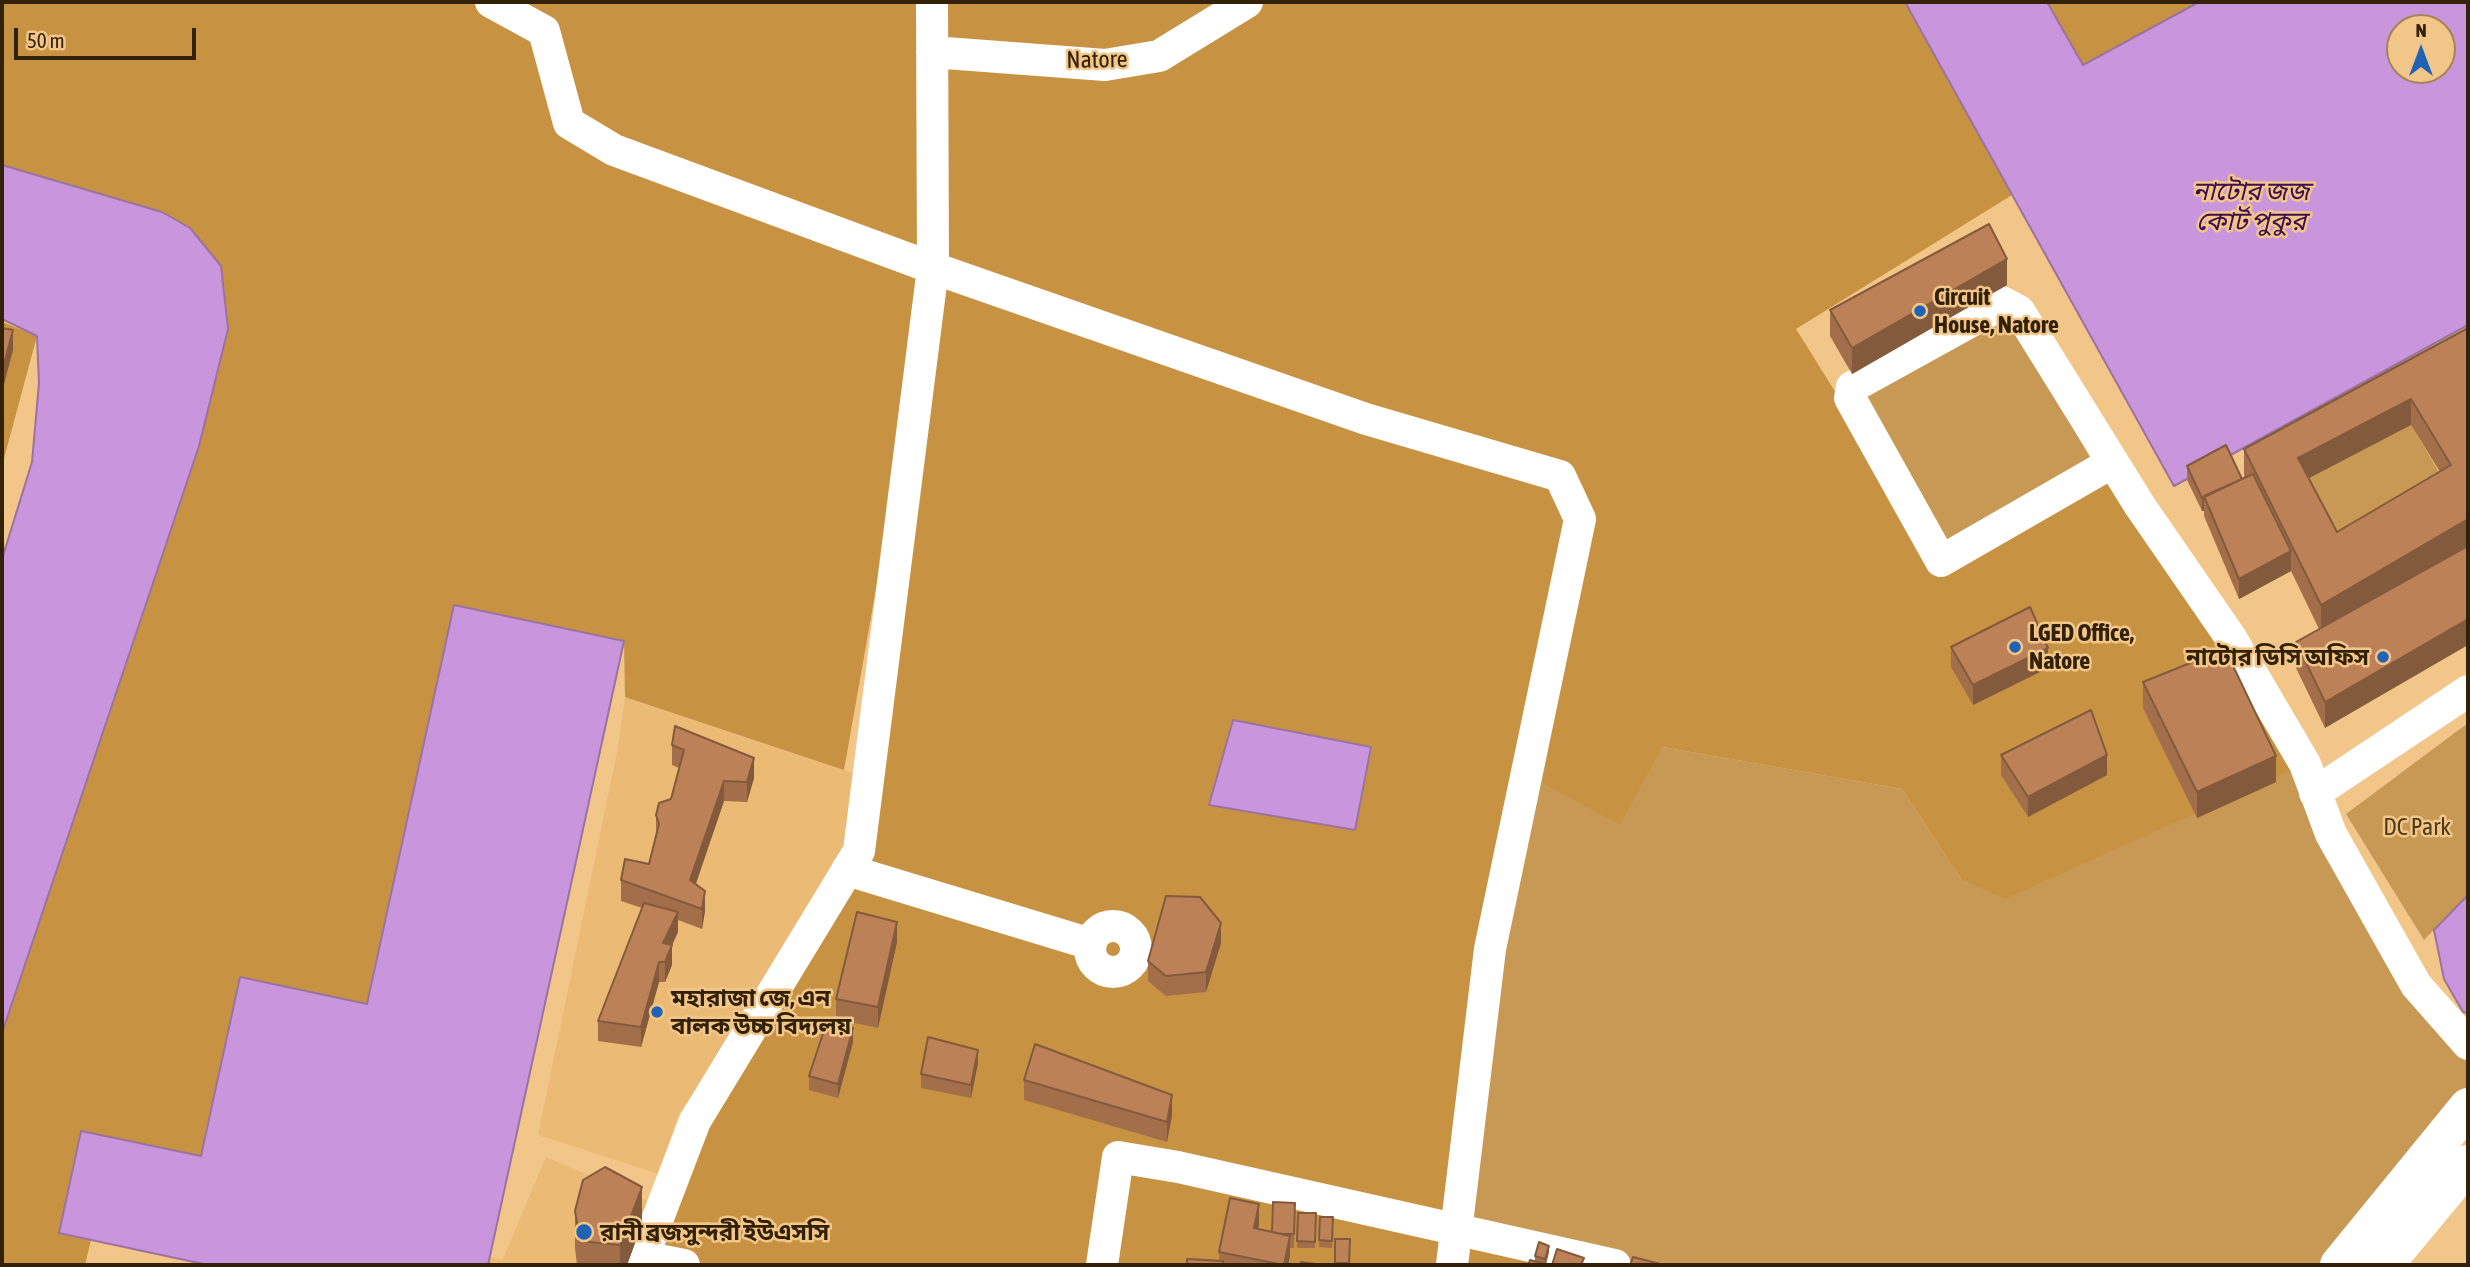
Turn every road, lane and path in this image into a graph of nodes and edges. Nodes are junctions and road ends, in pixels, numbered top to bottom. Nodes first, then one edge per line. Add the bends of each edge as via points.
1 (491, 2) edge
2 (932, 2) edge
3 (1247, 2) edge
4 (932, 52) junction
5 (933, 268) junction
6 (2113, 462) junction
7 (2468, 691) edge
8 (2315, 793) junction
9 (847, 870) junction
10 (1091, 944) dead end
11 (2468, 1044) edge
12 (2468, 1107) edge
13 (2468, 1164) edge
14 (1456, 1230) junction
15 (642, 1261) edge
16 (684, 1265) edge
17 (1102, 1265) edge
18 (1452, 1265) edge
19 (1615, 1265) edge
20 (2339, 1265) edge
21 (2384, 1265) edge

1 - 5 street via 544,30 569,123 614,150
2 - 4 street
3 - 4 street, Natore via 1159,56 1105,65
4 - 5 street
5 - 9 street via 859,851
5 - 14 street via 1366,419 1560,476 1580,519 1490,949
6 - 6 street via 2019,311 2004,303 1852,387 1850,398 1941,561
6 - 8 street via 2231,638 2305,764
7 - 8 street
8 - 11 street via 2331,834 2416,985
9 - 10 street
9 - 15 street via 695,1121
12 - 20 highway
13 - 21 highway
14 - 17 street via 1118,1157
14 - 18 street
14 - 19 street
15 - 16 street

